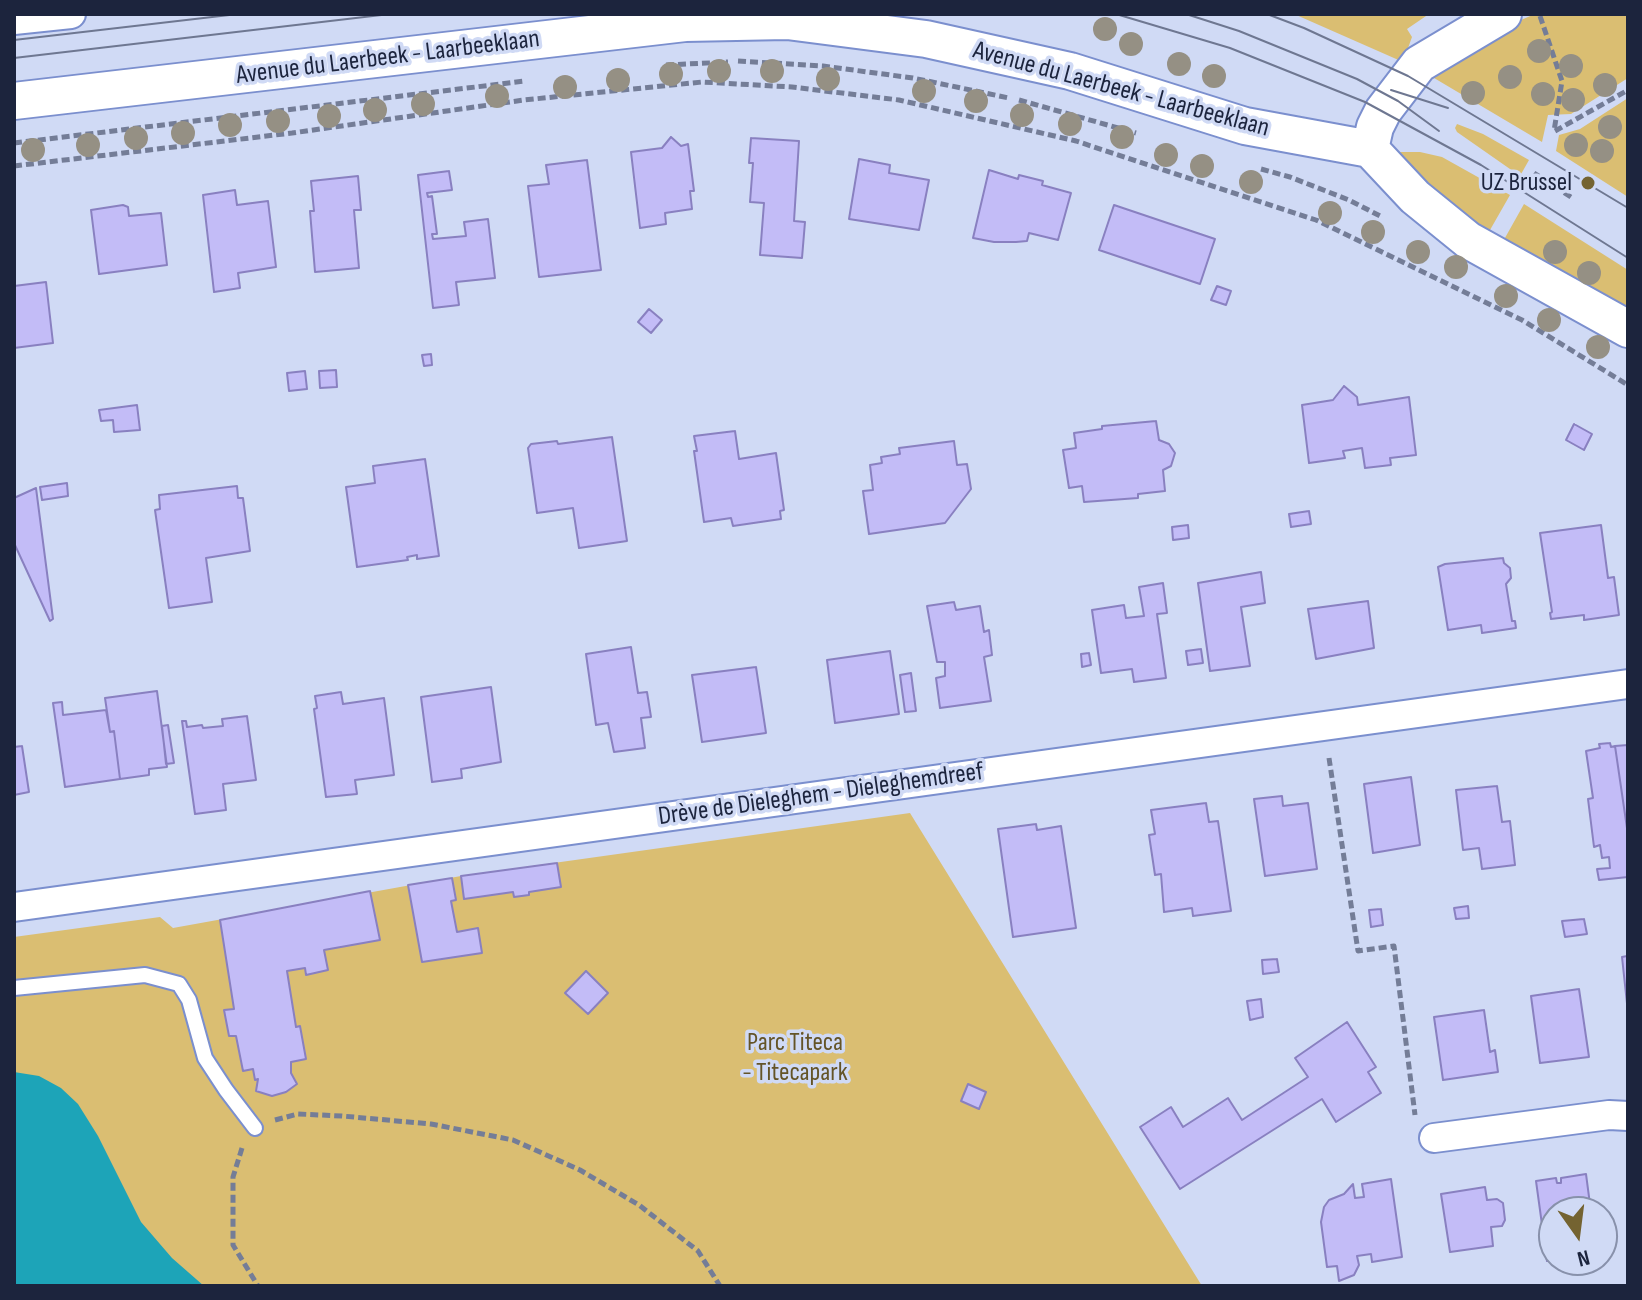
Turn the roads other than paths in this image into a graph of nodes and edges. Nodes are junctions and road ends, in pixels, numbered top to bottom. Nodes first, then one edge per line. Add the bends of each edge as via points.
1 (71, 14) edge
2 (860, 14) edge
3 (1503, 14) edge
4 (14, 20) edge
5 (926, 39) junction
6 (14, 101) edge
7 (1370, 149) junction
8 (1628, 329) edge
9 (1628, 684) edge
10 (14, 907) edge
11 (14, 988) edge
12 (1628, 1116) edge
13 (255, 1128) road end
14 (1434, 1138) road end

1 - 4 street
2 - 5 street
3 - 7 street via 1419,64 1383,111
5 - 6 street, Avenue du Laerbeek - Laarbeeklaan via 787,21 685,23
5 - 7 street, Avenue du Laerbeek - Laarbeeklaan via 1070,71 1245,126
7 - 8 street via 1415,197 1468,240
9 - 10 street, Drève de Dieleghem - Dieleghemdreef
11 - 13 lane via 145,975 179,984 189,1000 205,1058
12 - 14 street

